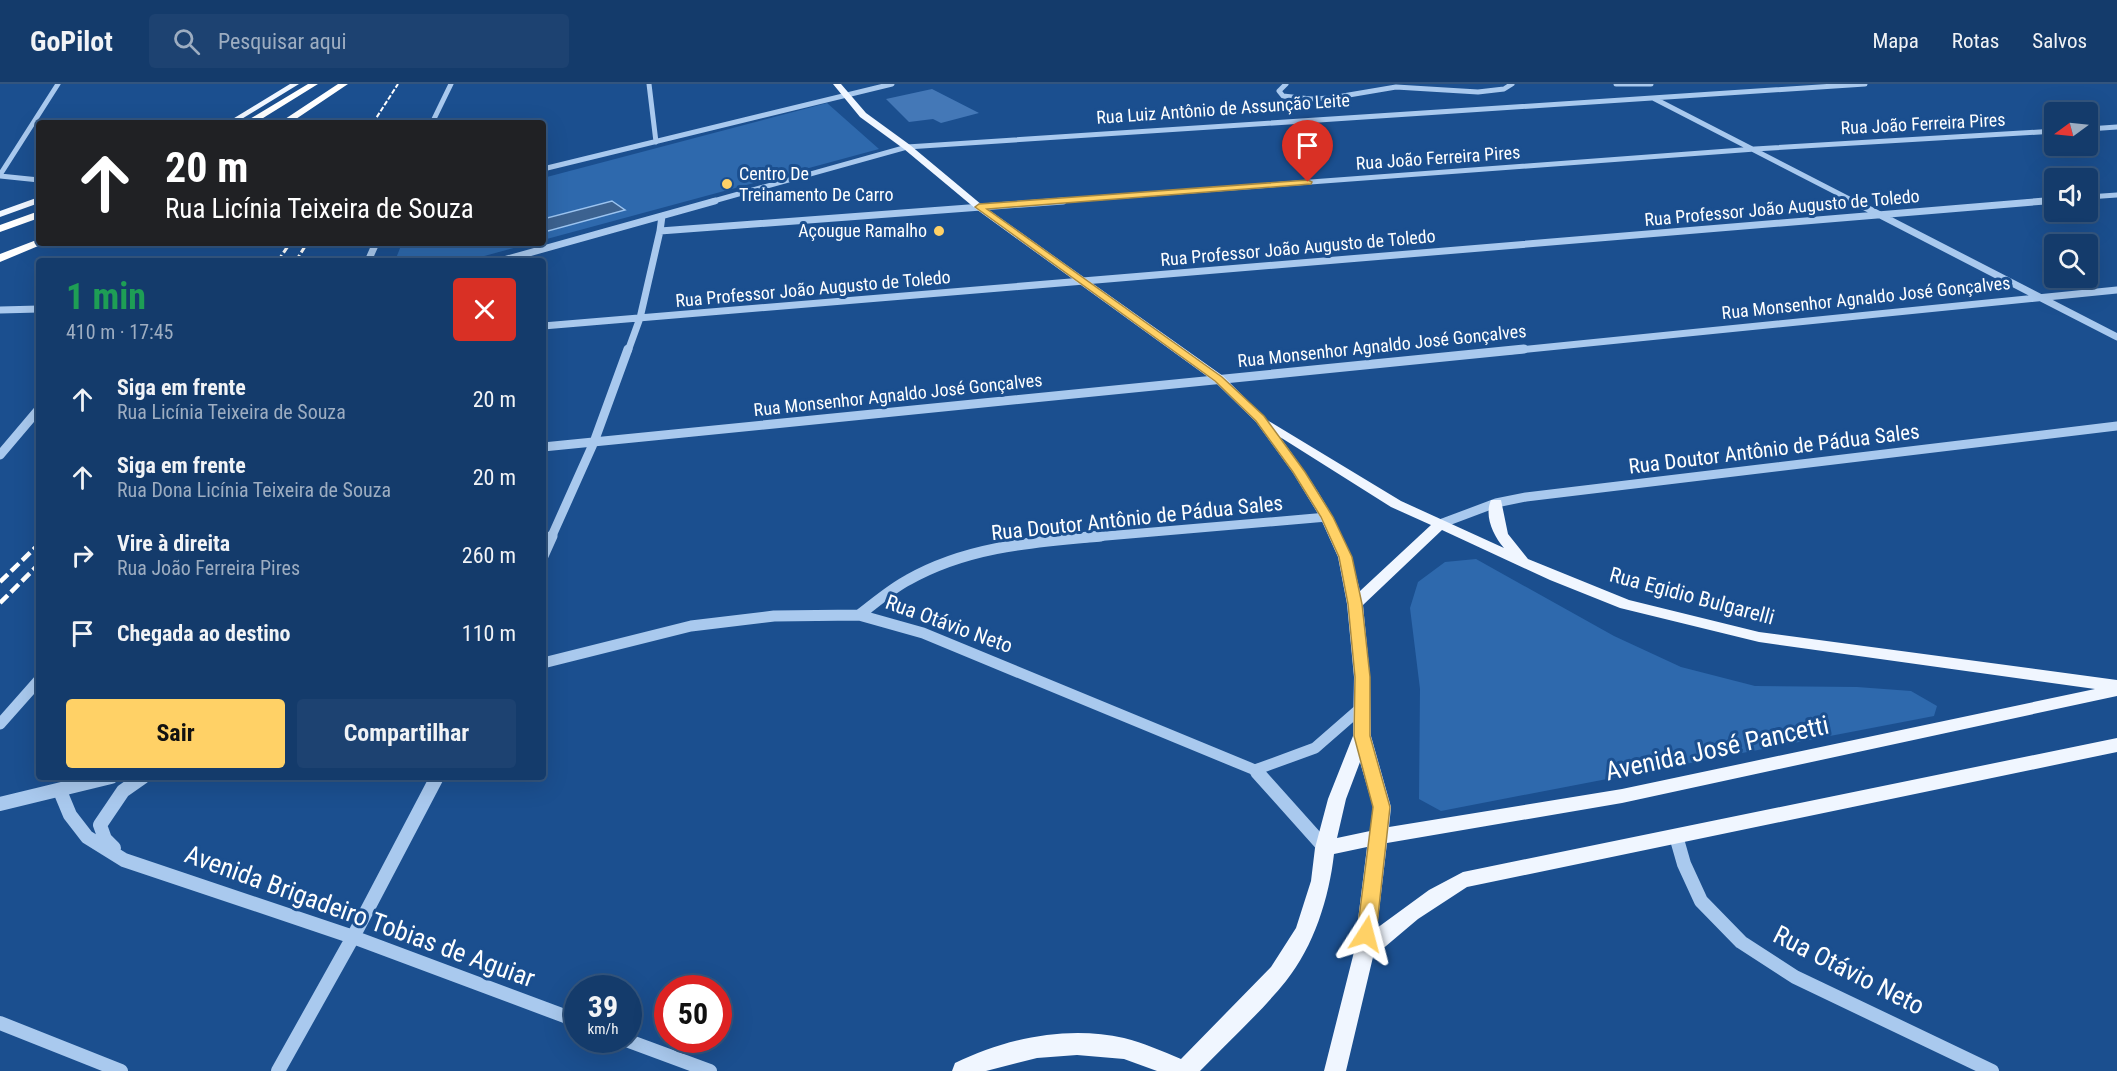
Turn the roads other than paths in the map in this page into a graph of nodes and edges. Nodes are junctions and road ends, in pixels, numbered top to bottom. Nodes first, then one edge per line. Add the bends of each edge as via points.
1 (58, 84) edge
2 (295, 84) edge
3 (303, 84) edge
4 (314, 84) edge
5 (344, 84) edge
6 (451, 84) edge
7 (650, 84) edge
8 (837, 84) edge
9 (892, 84) edge
10 (1286, 84) edge
11 (1512, 84) edge
12 (1616, 84) edge
13 (1651, 84) edge
14 (1865, 84) edge
15 (846, 95) junction
16 (1653, 98) junction
17 (246, 120) edge
18 (289, 120) edge
19 (433, 120) edge
20 (2117, 127) edge
21 (2098, 128) edge
22 (2044, 132) edge
23 (656, 142) junction
24 (907, 147) junction
25 (1755, 149) junction
26 (546, 168) edge
27 (0, 175) edge
28 (36, 180) edge
29 (2117, 195) edge
30 (2098, 196) edge
31 (36, 201) edge
32 (2044, 201) edge
33 (979, 207) junction
34 (0, 214) edge
35 (36, 215) edge
36 (1883, 215) junction
37 (663, 216) junction
38 (0, 229) edge
39 (660, 231) junction
40 (36, 243) edge
41 (0, 258) edge
42 (511, 258) edge
43 (1083, 281) junction
44 (2117, 290) edge
45 (2044, 297) junction
46 (36, 309) edge
47 (0, 310) edge
48 (640, 318) junction
49 (546, 326) edge
50 (2117, 337) edge
51 (1219, 379) junction
52 (36, 413) edge
53 (1260, 418) junction
54 (2117, 426) edge
55 (594, 442) junction
56 (546, 447) edge
57 (0, 455) edge
58 (1496, 503) junction
59 (1327, 517) junction
60 (1440, 524) junction
61 (546, 549) edge
62 (1525, 563) junction
63 (1355, 604) junction
64 (859, 615) junction
65 (546, 662) edge
66 (36, 683) edge
67 (2117, 688) edge
68 (1362, 707) junction
69 (0, 724) edge
70 (1362, 736) junction
71 (2117, 745) edge
72 (1255, 770) junction
73 (100, 780) edge
74 (138, 780) edge
75 (435, 780) edge
76 (60, 791) junction
77 (0, 804) edge
78 (1676, 836) junction
79 (1377, 837) junction
80 (1325, 848) junction
81 (124, 860) junction
82 (353, 937) junction
83 (1364, 952) junction
84 (564, 1016) edge
85 (0, 1023) edge
86 (642, 1046) edge
87 (1987, 1069) edge
88 (121, 1071) edge
89 (278, 1071) edge
90 (710, 1071) edge
91 (963, 1071) edge
92 (1184, 1071) edge
93 (1335, 1071) edge

1 - 27 street
2 - 17 main road
3 - 17 highway
4 - 17 highway
5 - 18 highway
6 - 19 street
7 - 23 street
8 - 15 main road
9 - 15 street
10 - 11 street via 1279,91 1283,96 1320,99 1378,88 1480,91 1500,90
12 - 13 street
14 - 16 street, Rua Luiz Antônio de Assunção Leite
15 - 23 street
15 - 24 main road via 863,115
16 - 24 street, Rua Luiz Antônio de Assunção Leite
16 - 25 street
20 - 21 street
22 - 25 street, Rua João Ferreira Pires
23 - 26 street
24 - 33 main road
24 - 37 street, Rua Luiz Antônio de Assunção Leite
25 - 33 street, Rua João Ferreira Pires
25 - 36 street
27 - 28 street
29 - 30 street
31 - 34 main road
32 - 36 street, Rua Professor João Augusto de Toledo
33 - 39 street, Rua João Ferreira Pires
33 - 43 main road
35 - 38 highway
36 - 43 street, Rua Professor João Augusto de Toledo
36 - 45 street
37 - 39 street
37 - 42 street, Rua Luiz Antônio de Assunção Leite
39 - 48 street
40 - 41 highway
43 - 48 street, Rua Professor João Augusto de Toledo
43 - 51 main road
44 - 45 street, Rua Monsenhor Agnaldo José Gonçalves
45 - 50 street
45 - 51 street, Rua Monsenhor Agnaldo José Gonçalves
46 - 47 street
48 - 49 street, Rua Professor João Augusto de Toledo
48 - 55 street
51 - 53 main road
51 - 55 street, Rua Monsenhor Agnaldo José Gonçalves
52 - 57 street
53 - 59 main road
53 - 60 main road, Rua Egidio Bulgarelli via 1396,504
54 - 58 street, Rua Doutor Antônio de Pádua Sales
55 - 56 street, Rua Monsenhor Agnaldo José Gonçalves
55 - 61 street
58 - 60 street, Rua Doutor Antônio de Pádua Sales
58 - 62 main road via 1498,530
59 - 63 main road via 1345,557
59 - 64 street, Rua Doutor Antônio de Pádua Sales via 1009,545 963,555 907,580
60 - 62 main road, Rua Egidio Bulgarelli
60 - 63 main road
62 - 67 main road, Rua Egidio Bulgarelli via 1625,604 1759,637
63 - 68 main road
64 - 65 street, Rua Otávio Neto via 774,616 691,626
64 - 72 street, Rua Otávio Neto via 923,633
66 - 69 street
67 - 79 main road, Avenida José Pancetti via 1622,796
68 - 70 main road
68 - 72 street via 1315,748
70 - 79 main road via 1382,807
70 - 80 main road via 1337,799
71 - 78 main road
72 - 80 street, Rua Otávio Neto
73 - 76 street
74 - 81 street via 123,791 100,825 105,839
75 - 82 street
76 - 77 street
76 - 81 street, Avenida Brigadeiro Tobias de Aguiar via 70,815 87,837
78 - 83 main road via 1463,880 1404,916
78 - 87 street, Rua Otávio Neto via 1701,901 1741,942 1795,977
79 - 80 main road, Avenida José Pancetti
79 - 83 main road
80 - 92 main road via 1321,881 1305,931 1279,974
81 - 82 street, Avenida Brigadeiro Tobias de Aguiar
82 - 84 street, Avenida Brigadeiro Tobias de Aguiar
82 - 89 street
83 - 93 main road
85 - 88 street
86 - 90 street
91 - 92 main road via 978,1062 1046,1044 1117,1047

